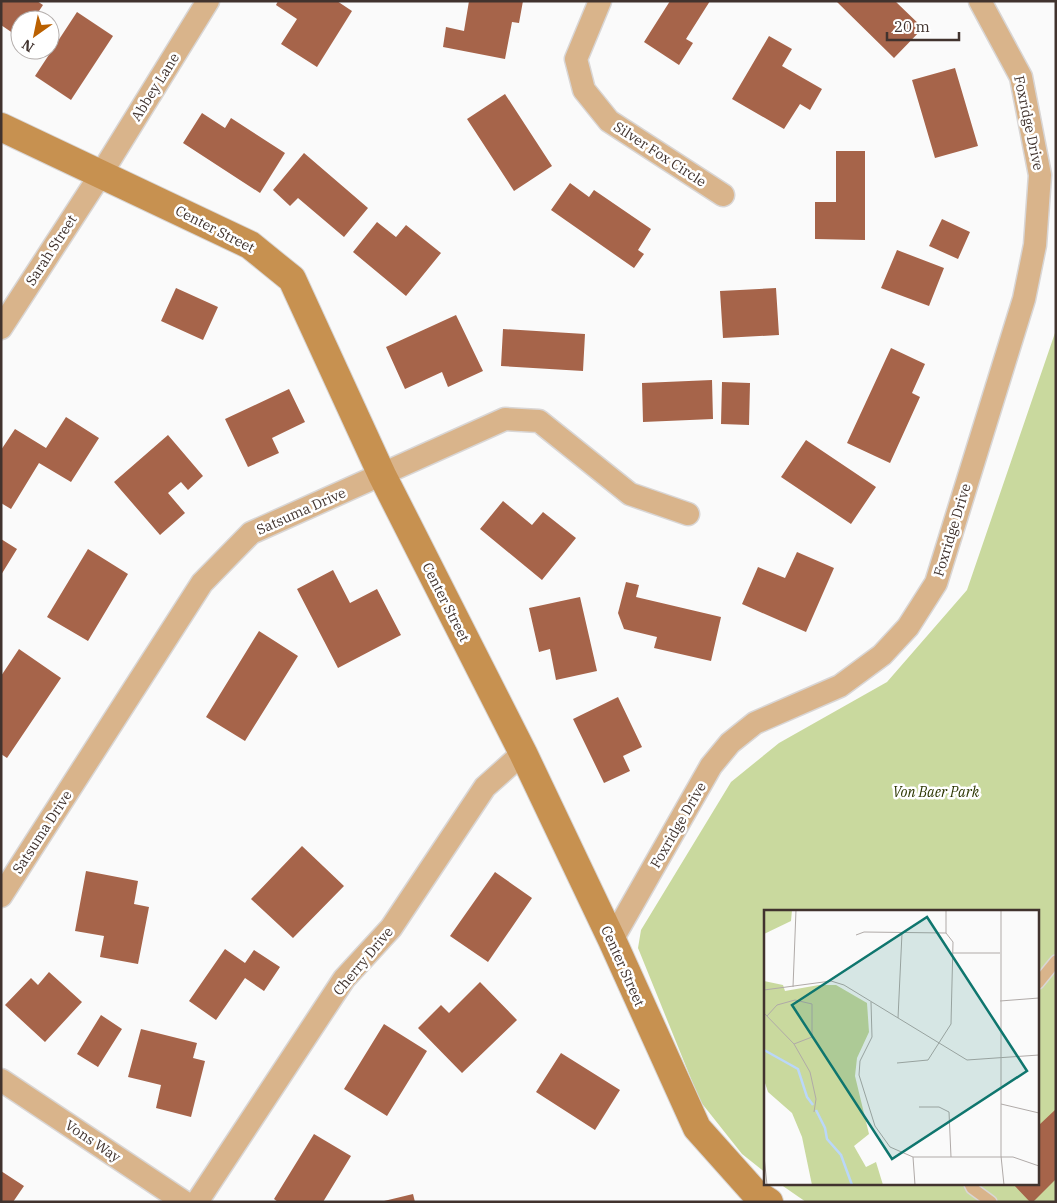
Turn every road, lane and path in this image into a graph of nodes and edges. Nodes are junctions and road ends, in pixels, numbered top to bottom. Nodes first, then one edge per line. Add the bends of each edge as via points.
1 (208, 1) edge
2 (600, 1) edge
3 (980, 1) edge
4 (1, 127) edge
5 (101, 174) junction
6 (723, 195) dead end
7 (1, 328) edge
8 (382, 475) junction
9 (688, 514) dead end
10 (523, 753) junction
11 (1, 896) edge
12 (612, 940) junction
13 (1056, 960) edge
14 (1040, 980) edge
15 (1, 1080) edge
16 (971, 1186) edge
17 (184, 1202) edge
18 (197, 1202) edge
19 (769, 1202) edge
20 (992, 1202) edge

1 - 5 street, Abbey Lane
2 - 6 street, Silver Fox Circle via 576,59 584,90 609,121
3 - 12 street, Foxridge Drive via 1021,77 1040,175 1035,245 1024,299 936,583 908,627 882,655 840,686 755,723 730,743 712,766
4 - 5 street, Center Street
5 - 7 street, Sarah Street
5 - 8 street, Center Street via 250,245 292,279
8 - 9 street, Satsuma Drive via 505,419 538,421 630,494
8 - 10 street, Center Street
8 - 11 street, Satsuma Drive via 251,533 202,583
10 - 12 street, Center Street
10 - 18 street, Cherry Drive via 486,787 391,928 344,979
12 - 19 street, Center Street via 697,1128 755,1193
13 - 14 lane
15 - 17 street, Vons Way
16 - 20 lane

